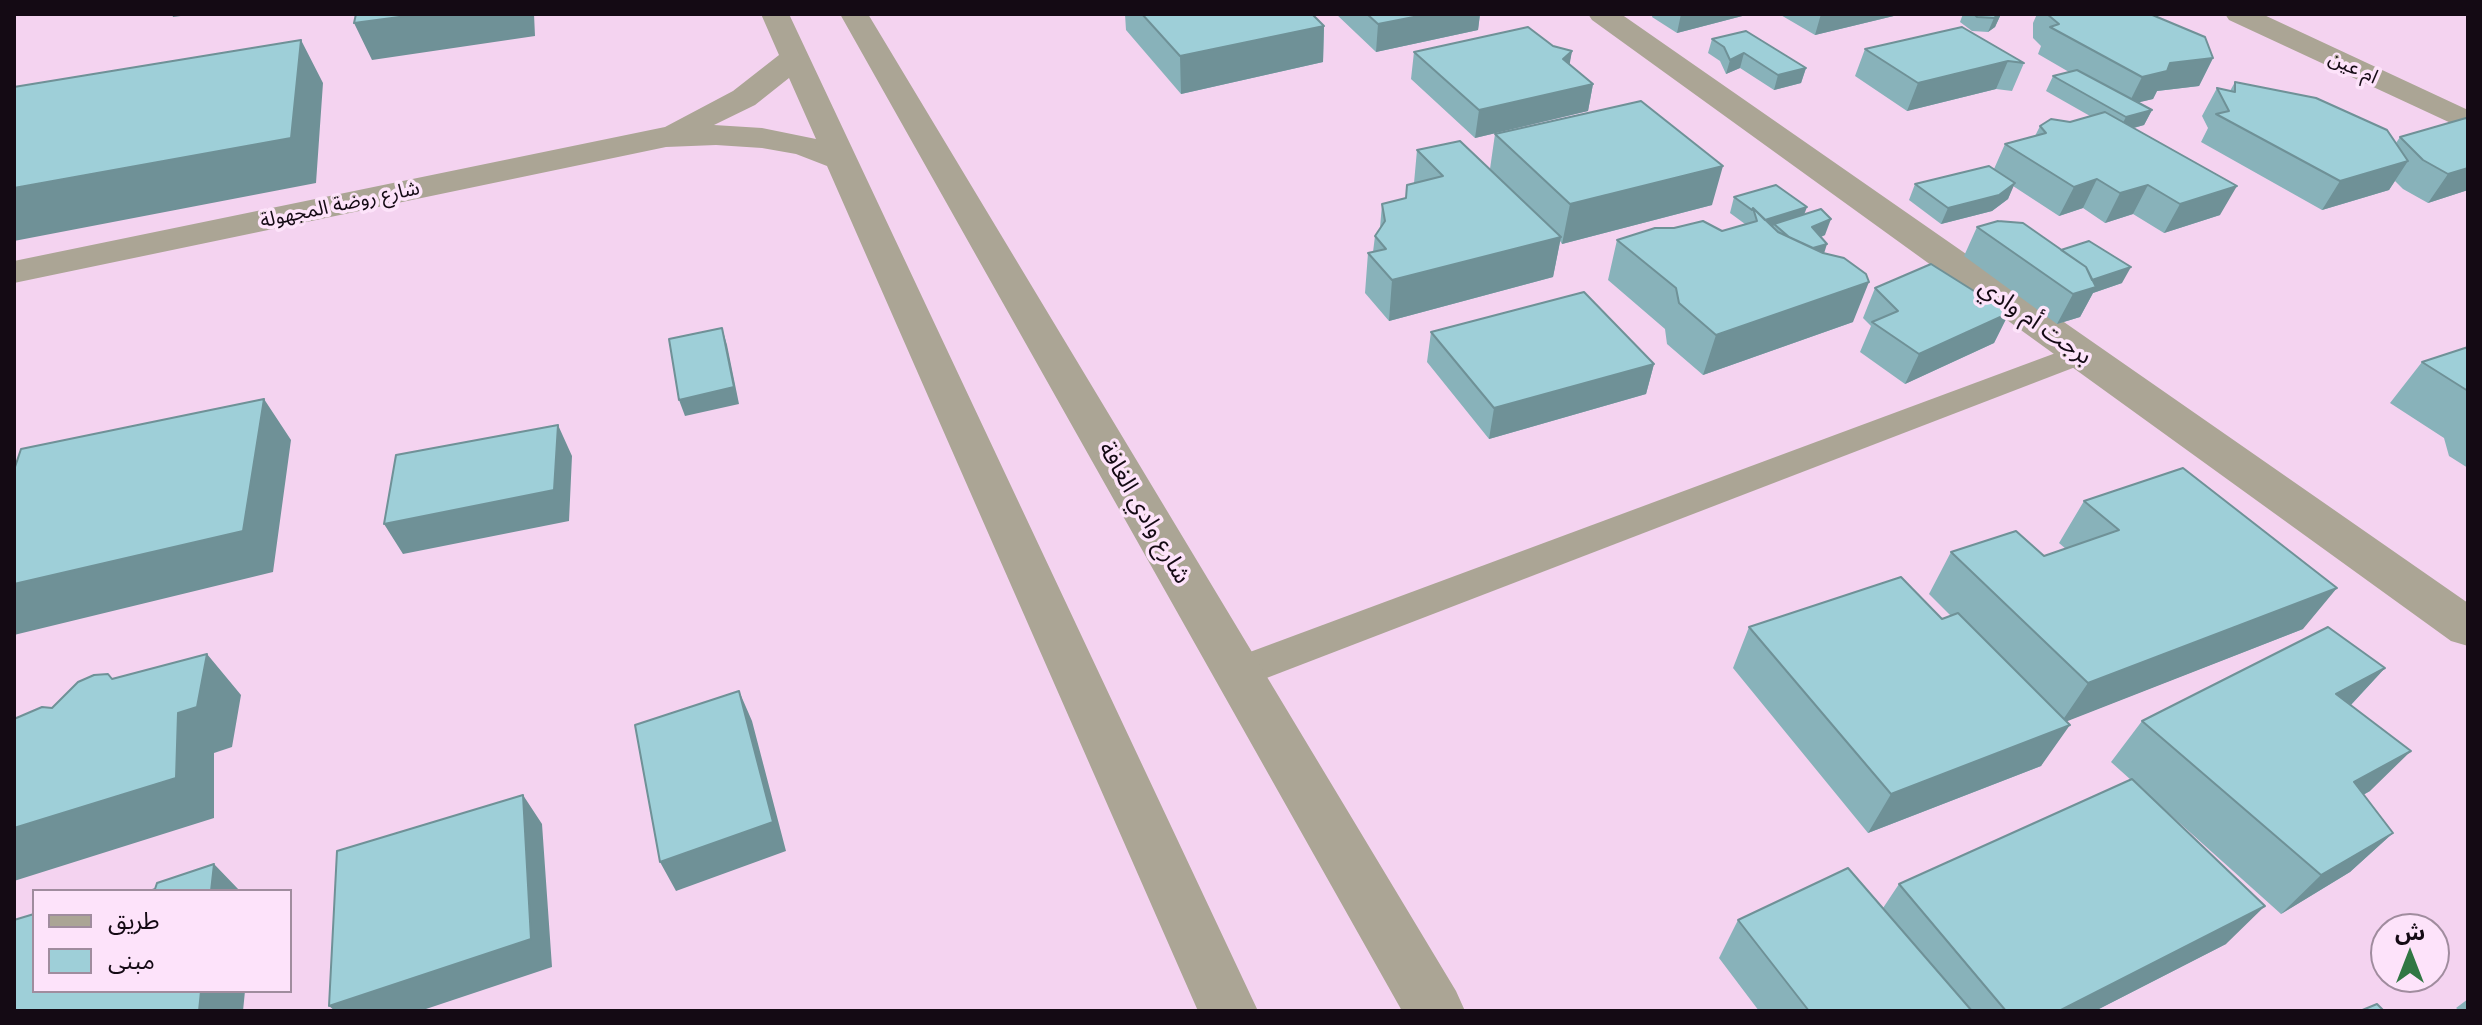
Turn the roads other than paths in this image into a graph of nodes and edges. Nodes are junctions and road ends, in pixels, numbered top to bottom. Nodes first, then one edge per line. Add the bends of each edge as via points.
1 (775, 14) edge
2 (854, 14) edge
3 (1602, 14) edge
4 (2239, 14) edge
5 (794, 56) junction
6 (2468, 122) edge
7 (666, 137) junction
8 (840, 159) junction
9 (14, 272) edge
10 (2080, 354) junction
11 (2468, 628) edge
12 (1237, 673) junction
13 (1228, 1011) edge
14 (1435, 1011) edge

1 - 5 street
2 - 12 street, شارع وادي الغافة
3 - 10 street, برجت أم وادي
4 - 6 street, ام عين
5 - 7 street, شارع روضة المجهولة via 744,98
5 - 8 street
7 - 8 street, شارع روضة المجهولة via 762,138
7 - 9 street, شارع روضة المجهولة
8 - 13 street
10 - 11 street, برجت أم وادي
10 - 12 lane
12 - 14 street, شارع وادي الغافة

